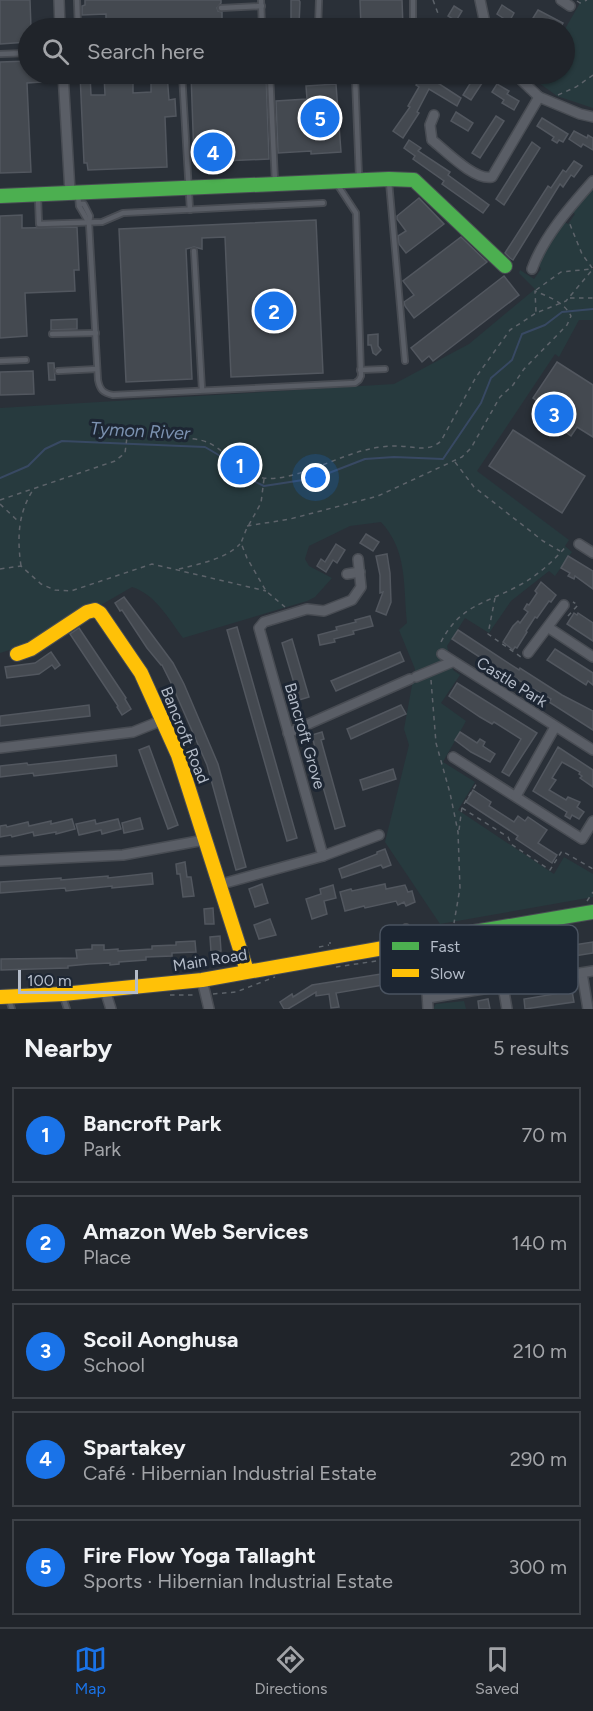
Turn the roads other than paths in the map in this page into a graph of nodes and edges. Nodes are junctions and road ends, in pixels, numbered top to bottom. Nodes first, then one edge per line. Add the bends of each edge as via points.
1 (58, 0) edge
2 (77, 0) edge
3 (319, 0) edge
4 (413, 0) edge
5 (480, 0) edge
6 (561, 0) edge
7 (261, 3) edge
8 (572, 3) edge
9 (221, 8) dead end
10 (59, 18) edge
11 (78, 18) edge
12 (262, 18) edge
13 (318, 18) edge
14 (413, 18) edge
15 (484, 18) edge
16 (18, 53) edge
17 (0, 54) edge
18 (64, 84) edge
19 (183, 84) edge
20 (270, 84) edge
21 (355, 84) edge
22 (525, 84) edge
23 (539, 97) junction
24 (434, 115) dead end
25 (593, 117) edge
26 (388, 179) junction
27 (359, 180) junction
28 (335, 181) junction
29 (593, 181) edge
30 (275, 183) junction
31 (189, 187) junction
32 (38, 194) junction
33 (0, 196) edge
34 (76, 196) junction
35 (323, 203) dead end
36 (190, 210) junction
37 (89, 223) junction
38 (194, 251) dead end
39 (505, 266) dead end
40 (532, 269) dead end
41 (96, 333) junction
42 (52, 334) dead end
43 (26, 360) dead end
44 (0, 361) edge
45 (405, 361) dead end
46 (97, 369) junction
47 (385, 369) dead end
48 (360, 370) junction
49 (58, 371) dead end
50 (202, 390) junction
51 (579, 544) dead end
52 (593, 554) edge
53 (358, 559) dead end
54 (360, 572) junction
55 (347, 574) dead end
56 (564, 605) dead end
57 (549, 628) junction
58 (17, 654) dead end
59 (442, 654) dead end
60 (524, 655) road end
61 (593, 657) edge
62 (452, 662) junction
63 (163, 720) junction
64 (555, 727) junction
65 (288, 733) junction
66 (0, 748) edge
67 (593, 750) edge
68 (453, 757) dead end
69 (516, 796) junction
70 (593, 821) edge
71 (379, 834) dead end
72 (204, 840) junction
73 (323, 856) junction
74 (0, 861) edge
75 (218, 885) junction
76 (589, 907) edge
77 (499, 925) edge
78 (380, 948) edge
79 (247, 971) junction
80 (593, 971) edge
81 (582, 973) junction
82 (578, 974) edge
83 (202, 980) junction
84 (105, 990) junction
85 (63, 994) junction
86 (428, 994) edge
87 (453, 994) edge
88 (504, 994) edge
89 (428, 998) junction
90 (7, 1001) edge
91 (67, 1009) edge
92 (111, 1009) edge
93 (209, 1009) edge
94 (428, 1009) edge
95 (507, 1009) edge
96 (588, 1009) edge

1 - 10 street
2 - 11 lane
3 - 13 lane
4 - 14 lane
5 - 15 street
6 - 8 street
7 - 9 lane
7 - 12 lane
16 - 17 lane
18 - 34 street
19 - 31 lane
20 - 30 lane
21 - 27 lane
22 - 23 street
23 - 24 street via 492,177 476,175 432,140 430,125
23 - 25 street
26 - 27 street
26 - 39 street via 414,180
26 - 45 lane
27 - 28 street
28 - 30 street
28 - 48 lane via 356,213
29 - 40 street via 566,213
30 - 31 street
31 - 34 street
31 - 36 lane
32 - 33 street
32 - 34 street
32 - 37 lane via 39,224
34 - 37 lane via 90,216
35 - 36 lane
36 - 37 lane via 123,213
37 - 41 lane
38 - 50 lane
41 - 42 lane
41 - 46 lane
43 - 44 lane
46 - 49 lane
46 - 50 lane via 100,389 113,395
47 - 48 lane
48 - 50 lane via 360,380 355,383
51 - 52 street
53 - 54 street
54 - 55 street
54 - 65 street, Bancroft Grove via 361,587 352,600 324,611 307,609 260,625
56 - 57 street, Castle Park
57 - 60 street, Castle Park
57 - 61 street
58 - 63 street, Bancroft Road via 31,650 95,610 141,673
59 - 62 street, Castle Park
62 - 64 street, Castle Park
62 - 65 street, Castle Park
63 - 66 street via 133,732
63 - 72 street, Bancroft Road via 187,778
64 - 67 street, Castle Park
64 - 69 street, Castle Park
65 - 73 street, Bancroft Grove
68 - 69 street
69 - 70 street via 582,839
71 - 73 street
72 - 74 street via 123,855
72 - 75 street, Bancroft Road
73 - 75 street
75 - 79 street, Bancroft Road
76 - 77 street, Main Road
78 - 79 street, Main Road
79 - 83 street, Main Road
80 - 81 street
81 - 82 street
81 - 96 street
83 - 84 street, Main Road
83 - 93 street
84 - 85 street, Main Road
84 - 92 street
85 - 90 street, Main Road
85 - 91 lane
86 - 89 street
87 - 89 street
88 - 95 street
89 - 94 street

